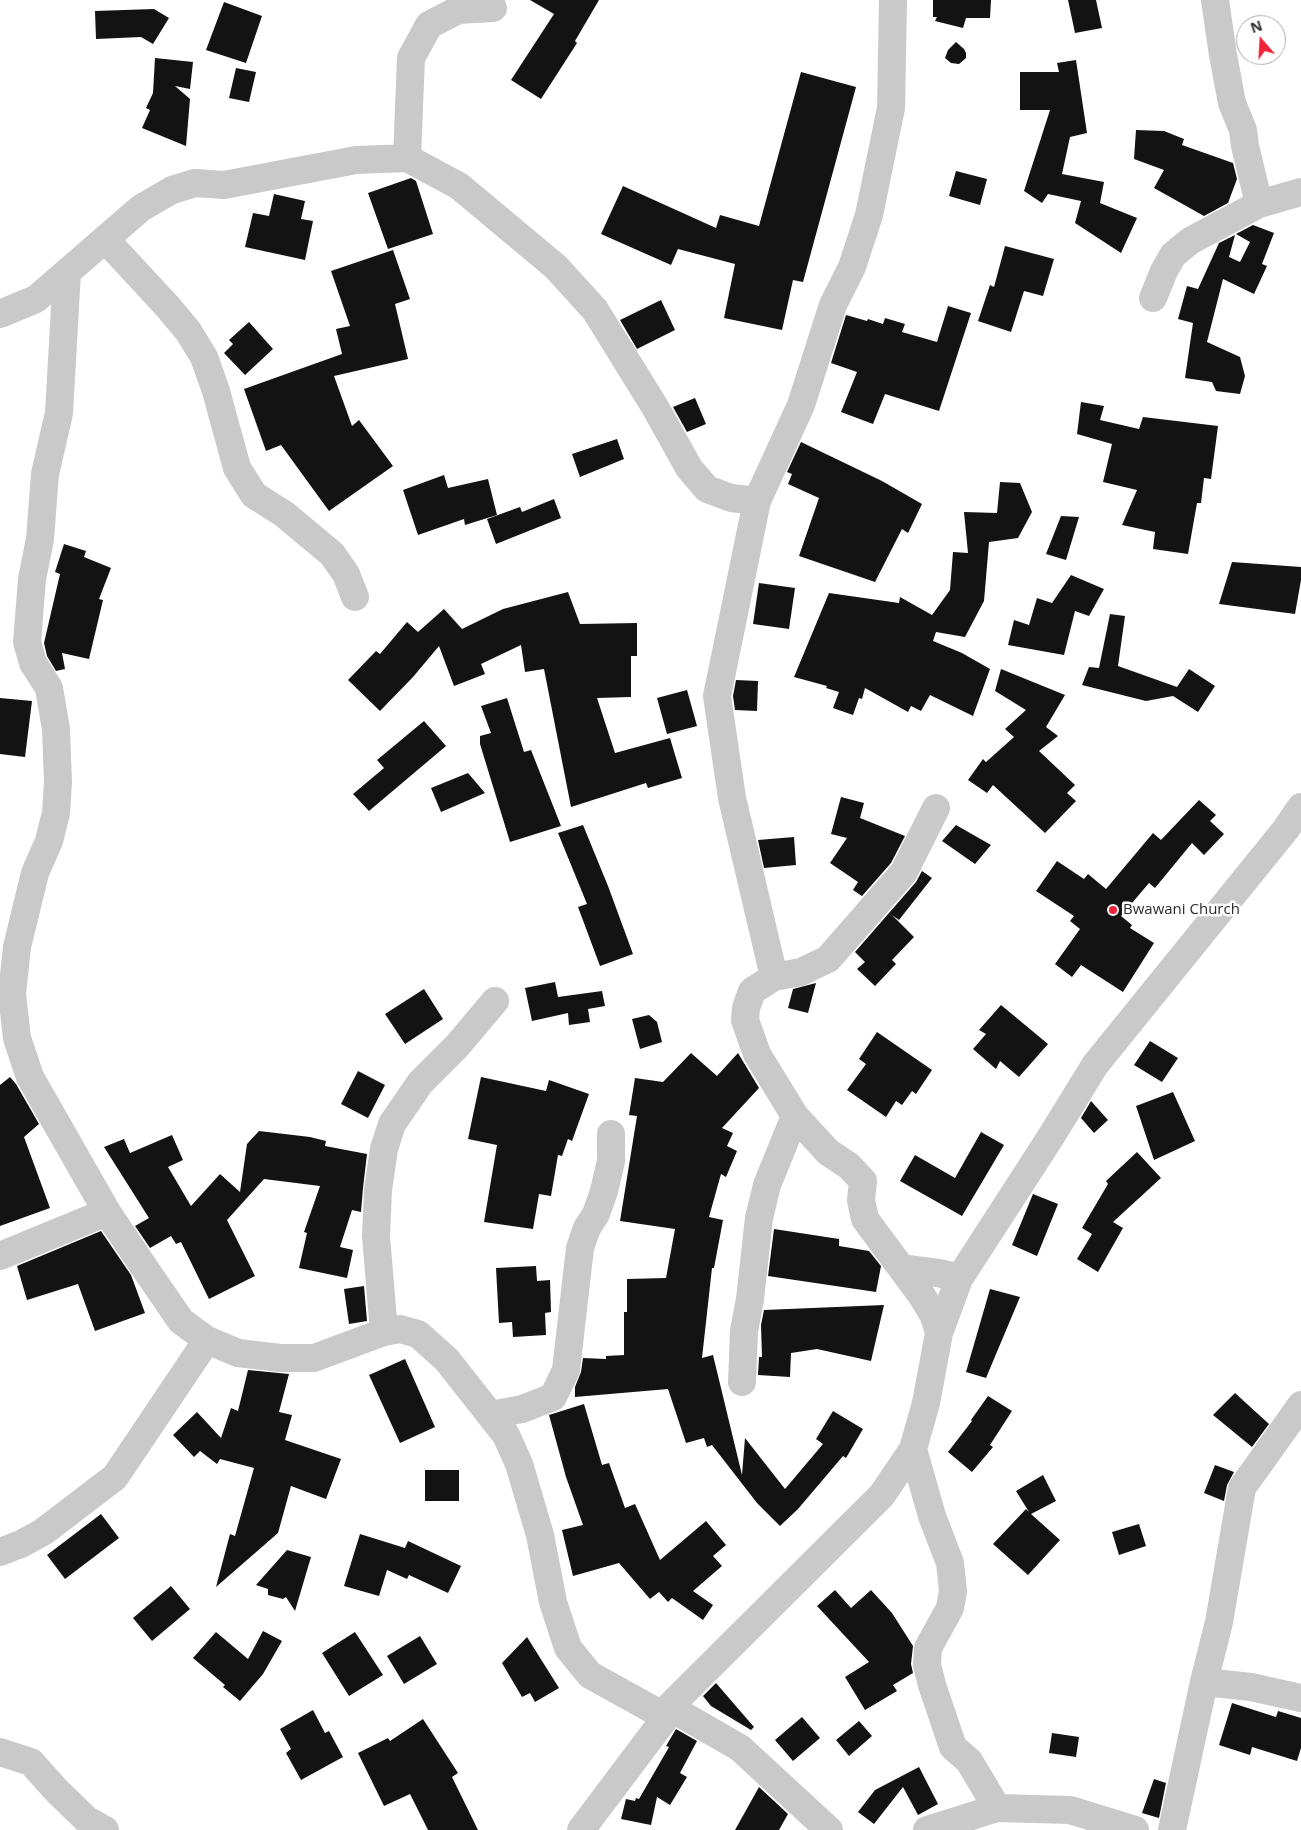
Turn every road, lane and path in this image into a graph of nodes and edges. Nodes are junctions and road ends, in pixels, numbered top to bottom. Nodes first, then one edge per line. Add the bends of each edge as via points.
1 (893, 0) edge
2 (1215, 0) edge
3 (493, 8) dead end
4 (407, 158) junction
5 (1301, 192) edge
6 (1259, 204) junction
7 (105, 239) junction
8 (67, 272) junction
9 (1153, 298) dead end
10 (0, 314) edge
11 (757, 501) junction
12 (354, 597) dead end
13 (1301, 807) edge
14 (936, 808) dead end
15 (774, 977) junction
16 (495, 1001) dead end
17 (794, 1116) junction
18 (611, 1134) dead end
19 (107, 1212) junction
20 (0, 1256) edge
21 (902, 1268) junction
22 (959, 1279) junction
23 (384, 1332) junction
24 (939, 1333) junction
25 (207, 1340) junction
26 (742, 1382) dead end
27 (1301, 1405) edge
28 (490, 1415) junction
29 (913, 1449) junction
30 (0, 1552) edge
31 (1204, 1682) junction
32 (1301, 1698) edge
33 (667, 1712) junction
34 (0, 1752) edge
35 (997, 1808) junction
36 (105, 1830) edge
37 (581, 1830) edge
38 (830, 1830) edge
39 (927, 1830) edge
40 (1135, 1830) edge
41 (1172, 1830) edge

1 - 11 street via 891,108 869,215 852,267 833,305 801,405
2 - 6 street via 1232,103 1243,130
3 - 4 street via 458,10 429,25 411,58
4 - 7 street via 356,160 224,185 195,183 172,190 140,208
4 - 11 street via 459,186 556,267 595,310 689,468 708,489 731,498
5 - 6 street
6 - 9 street via 1190,241 1173,255
7 - 8 street
7 - 12 street via 168,307 204,358 237,468 254,495 284,514 332,554 346,574
8 - 10 street via 36,299
8 - 19 street via 58,413 45,474 27,642 33,663 49,688 56,729 56,813 30,892 17,947 12,994 17,1038 30,1077
11 - 15 street via 717,696 732,798
13 - 22 street via 1095,1065
14 - 15 street via 904,872 828,959 801,972
15 - 17 street via 752,991 745,1020 757,1054
16 - 23 street via 420,1083 392,1124 384,1149 378,1190 376,1236
17 - 21 street via 828,1152 849,1166 862,1181 865,1219
17 - 26 street via 759,1218 744,1331
18 - 28 street via 611,1161 604,1191 580,1248 566,1370 553,1397 522,1409
19 - 20 street
19 - 25 street via 181,1321
21 - 22 street via 946,1273
21 - 24 street via 934,1316
22 - 24 street
23 - 25 street via 314,1358 238,1353
23 - 28 street via 400,1329 418,1334 447,1360
24 - 29 street via 926,1403
25 - 30 street via 115,1477 43,1532
27 - 31 street via 1242,1488 1219,1622
28 - 33 street via 506,1435 519,1464 540,1535 553,1602 568,1648 590,1675
29 - 33 street via 882,1495
29 - 35 street via 932,1516 950,1563 952,1591 950,1608 928,1648 927,1665 954,1747 969,1761
31 - 32 street via 1252,1687
31 - 41 street
33 - 37 street
33 - 38 street via 740,1748
34 - 36 street via 31,1762 88,1820
35 - 39 street
35 - 40 street via 1070,1810

